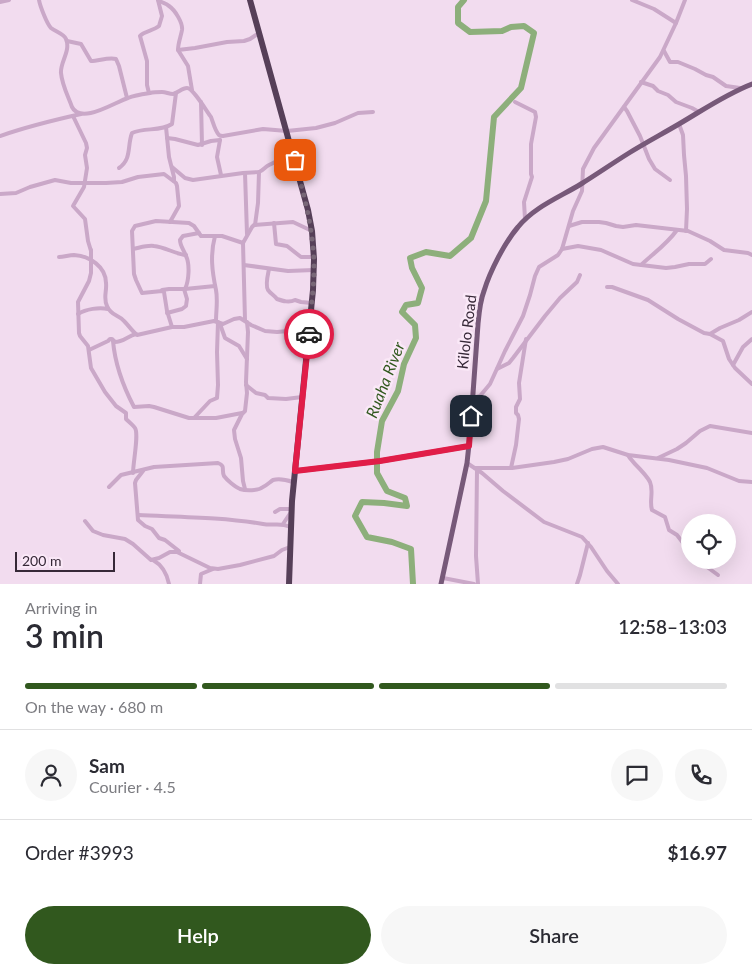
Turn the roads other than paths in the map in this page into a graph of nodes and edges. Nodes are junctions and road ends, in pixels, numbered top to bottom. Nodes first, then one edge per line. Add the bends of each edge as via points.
1 (9, 0) edge
2 (39, 0) edge
3 (158, 0) edge
4 (170, 0) edge
5 (250, 0) edge
6 (632, 0) edge
7 (685, 0) edge
8 (0, 2) edge
9 (168, 5) junction
10 (676, 23) junction
11 (259, 33) junction
12 (67, 41) junction
13 (178, 50) junction
14 (664, 51) junction
15 (641, 82) junction
16 (752, 84) edge
17 (740, 88) junction
18 (192, 90) junction
19 (150, 93) junction
20 (176, 93) junction
21 (128, 98) junction
22 (201, 102) junction
23 (515, 102) dead end
24 (624, 106) junction
25 (373, 112) dead end
26 (699, 112) junction
27 (83, 114) junction
28 (73, 116) junction
29 (679, 124) junction
30 (166, 127) junction
31 (287, 132) junction
32 (0, 136) edge
33 (168, 138) junction
34 (221, 138) junction
35 (644, 144) junction
36 (202, 145) junction
37 (293, 155) junction
38 (172, 167) junction
39 (118, 168) dead end
40 (245, 172) junction
41 (259, 172) junction
42 (221, 175) junction
43 (670, 180) dead end
44 (174, 181) junction
45 (85, 183) junction
46 (582, 183) junction
47 (0, 194) edge
48 (526, 219) junction
49 (170, 222) junction
50 (274, 223) junction
51 (255, 225) junction
52 (569, 226) junction
53 (677, 230) junction
54 (686, 231) junction
55 (312, 232) junction
56 (199, 233) junction
57 (215, 236) junction
58 (248, 236) junction
59 (243, 243) junction
60 (133, 249) junction
61 (562, 250) junction
62 (186, 255) junction
63 (752, 255) edge
64 (58, 258) dead end
65 (314, 258) junction
66 (711, 259) dead end
67 (93, 262) junction
68 (244, 264) junction
69 (641, 264) junction
70 (269, 269) junction
71 (314, 270) junction
72 (580, 276) dead end
73 (215, 286) junction
74 (607, 287) dead end
75 (185, 289) junction
76 (162, 291) junction
77 (312, 303) junction
78 (108, 309) junction
79 (752, 312) edge
80 (167, 313) junction
81 (78, 314) junction
82 (246, 321) junction
83 (218, 322) junction
84 (172, 327) junction
85 (309, 328) junction
86 (136, 334) junction
87 (710, 334) junction
88 (297, 336) junction
89 (526, 339) junction
90 (752, 339) edge
91 (113, 341) junction
92 (90, 350) junction
93 (247, 359) junction
94 (306, 362) junction
95 (733, 365) junction
96 (497, 369) junction
97 (752, 384) edge
98 (246, 385) junction
99 (302, 397) junction
100 (473, 398) junction
101 (242, 414) junction
102 (194, 418) junction
103 (752, 433) edge
104 (469, 446) junction
105 (628, 455) junction
106 (656, 459) junction
107 (467, 463) junction
108 (511, 468) junction
109 (476, 469) junction
110 (143, 471) junction
111 (295, 471) junction
112 (133, 473) junction
113 (293, 482) junction
114 (752, 482) edge
115 (109, 487) dead end
116 (245, 490) junction
117 (291, 511) junction
118 (275, 512) dead end
119 (138, 516) junction
120 (86, 521) dead end
121 (283, 524) junction
122 (290, 527) junction
123 (681, 541) edge
124 (588, 543) junction
125 (290, 547) junction
126 (183, 554) junction
127 (153, 560) junction
128 (214, 569) junction
129 (710, 569) edge
130 (718, 575) dead end
131 (442, 581) edge
132 (169, 584) edge
133 (200, 584) edge
134 (289, 584) edge
135 (474, 584) edge
136 (478, 584) edge
137 (577, 584) edge
138 (618, 584) edge

1 - 8 street
2 - 12 street via 47,23
3 - 9 street
3 - 19 street via 162,16 159,26 140,36 147,61
4 - 9 street
5 - 11 highway
6 - 10 street
7 - 10 street
9 - 13 street via 182,25
10 - 14 street
11 - 13 street via 244,41
11 - 31 highway
12 - 21 street via 81,44 91,61 116,60
12 - 27 street via 61,75 73,109
13 - 18 street via 188,66
14 - 15 street
14 - 17 street via 670,62 698,70 723,85
15 - 24 street
15 - 26 street
16 - 17 main road, Kilolo Road
17 - 26 main road, Kilolo Road
18 - 20 street via 185,88
18 - 22 street
19 - 20 street
19 - 21 street
20 - 30 street via 172,123
21 - 27 street
22 - 34 street
22 - 36 street
23 - 48 street via 535,112 536,117 531,144 532,178 524,205
24 - 35 street
24 - 46 street via 587,160
25 - 31 street
26 - 29 main road, Kilolo Road
27 - 28 street
28 - 32 street
28 - 45 street via 87,144
29 - 35 main road, Kilolo Road
29 - 54 street via 686,176
30 - 33 street
30 - 39 street via 132,133 126,162
31 - 34 street via 263,129
31 - 37 highway
33 - 36 street
33 - 38 street
34 - 36 street
34 - 42 street via 217,157
35 - 43 street via 655,169
35 - 46 main road, Kilolo Road
37 - 41 street
37 - 55 highway
38 - 42 street via 189,180
38 - 44 street
40 - 41 street
40 - 42 street
40 - 58 street
41 - 51 street
44 - 45 street via 164,174 122,182
44 - 49 street via 178,186 179,205
45 - 47 street via 55,180 16,193
45 - 67 street via 73,206 85,219
46 - 48 main road, Kilolo Road
46 - 52 street
48 - 100 main road, Kilolo Road via 498,258 484,291 478,324
49 - 56 street via 189,223
49 - 60 street via 156,221 135,226 132,231
50 - 51 street
50 - 55 street via 295,222
50 - 65 street via 276,244 286,246 301,257
51 - 58 street
52 - 53 street via 599,222
52 - 61 street
53 - 54 street
53 - 69 street
54 - 63 street via 724,250
55 - 65 highway
56 - 57 street
56 - 62 street via 181,238 180,244
57 - 59 street
57 - 73 street via 212,269
58 - 59 street
59 - 68 street
60 - 62 street via 155,246
60 - 76 street via 134,277 141,292
61 - 69 street via 578,246 601,250
61 - 96 street via 539,267 523,316
62 - 75 street via 188,281
64 - 67 street via 75,256
65 - 71 highway
66 - 69 street via 705,264 675,268
67 - 78 street via 103,270
67 - 81 street via 89,281 78,302
68 - 70 street
68 - 82 street
70 - 71 street
70 - 77 street via 267,288 276,299
71 - 77 highway
72 - 89 street
73 - 75 street
73 - 83 street
74 - 87 street via 648,300 699,332
75 - 76 street
75 - 80 street via 186,306
76 - 80 street
77 - 85 highway
78 - 81 street via 86,310
78 - 86 street
79 - 87 street
80 - 84 street
81 - 92 street via 79,333
82 - 83 street via 239,318
82 - 88 street via 266,331 288,331
82 - 93 street
83 - 84 street
83 - 93 street via 225,338 239,346
83 - 102 street via 217,398
84 - 86 street
85 - 88 street
85 - 94 highway
86 - 91 street via 121,342
87 - 95 street via 724,343
88 - 94 street
89 - 96 street via 509,363
89 - 108 street via 519,383 520,399 515,409 519,419
90 - 95 street via 743,347
91 - 92 street via 110,339
91 - 102 street via 116,363 134,406 149,406
92 - 112 street via 91,368 109,398 126,413 126,419 136,430
93 - 98 street
94 - 99 highway
95 - 97 street
96 - 100 street via 484,392
98 - 99 street via 268,398
98 - 101 street via 245,411
99 - 111 highway
100 - 104 main road, Kilolo Road
101 - 102 street
101 - 116 street via 234,430 243,465
103 - 106 street via 710,426 678,449
104 - 107 main road, Kilolo Road
104 - 111 main road
105 - 106 street
105 - 108 street via 602,447 568,459
105 - 123 street via 651,484 652,510 665,517 669,530
106 - 114 street via 708,468 739,481
107 - 109 street
107 - 131 main road, Kilolo Road
108 - 109 street
109 - 124 street via 544,522 582,537
109 - 136 street
110 - 112 street
110 - 116 street via 221,464 224,476
110 - 119 street via 134,483
111 - 113 highway
112 - 115 street via 119,477
113 - 116 street via 275,480 262,488
113 - 117 highway
117 - 118 street
117 - 121 street
117 - 122 highway
119 - 121 street
119 - 126 street via 139,522
120 - 127 street via 96,533 125,539
121 - 122 street
122 - 125 highway
124 - 137 street
124 - 138 street
125 - 128 street via 274,556
125 - 134 highway
126 - 127 street via 174,552
126 - 128 street
127 - 132 street via 161,566
128 - 133 street via 201,574
129 - 130 street
131 - 135 street

